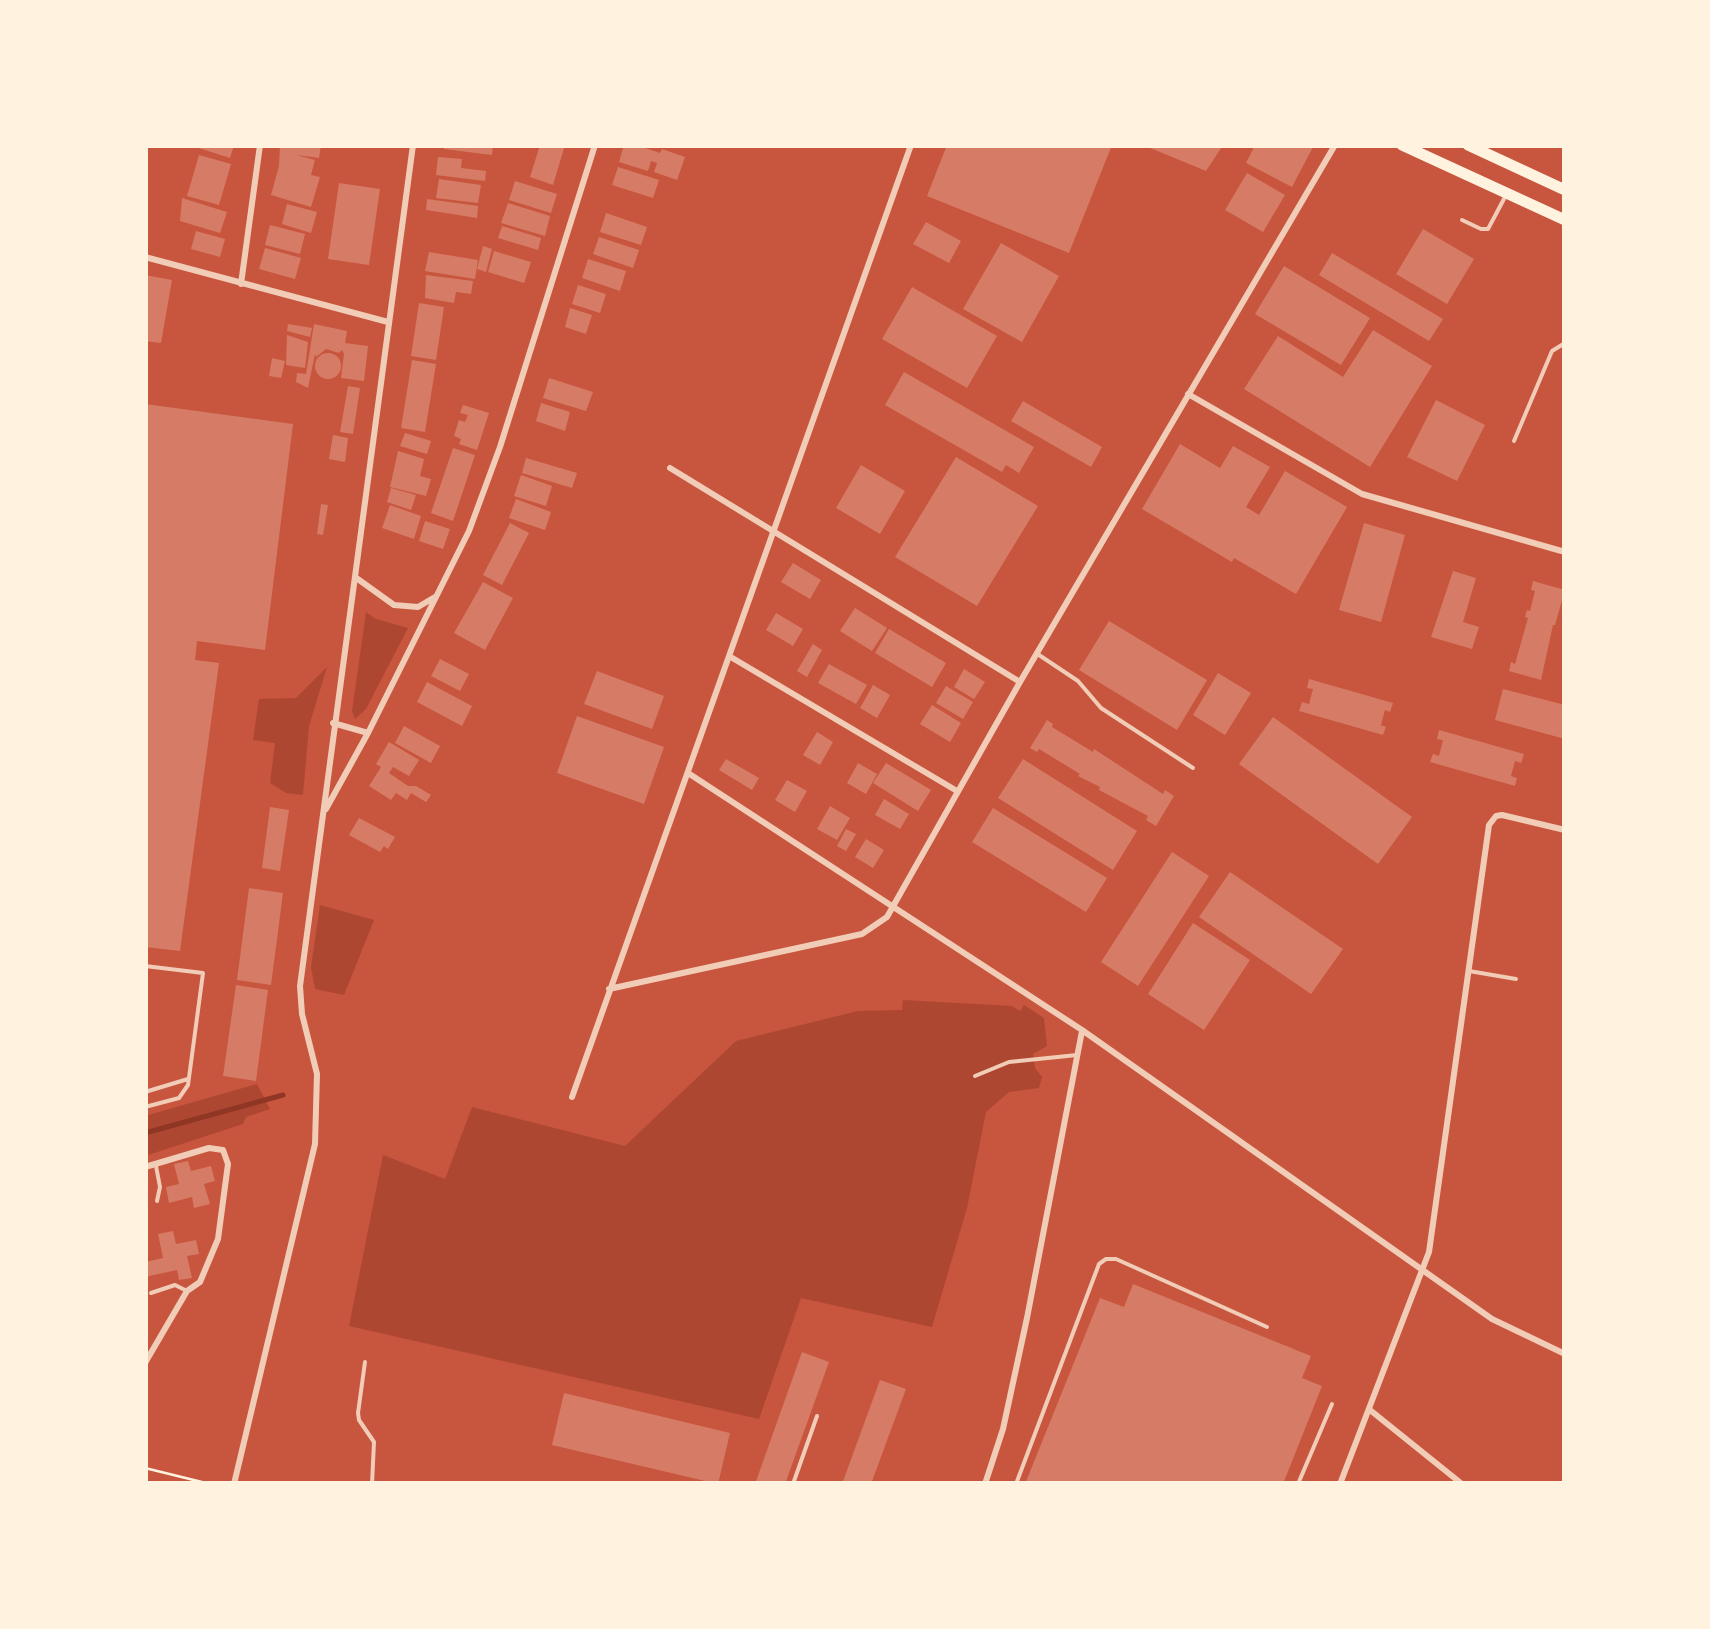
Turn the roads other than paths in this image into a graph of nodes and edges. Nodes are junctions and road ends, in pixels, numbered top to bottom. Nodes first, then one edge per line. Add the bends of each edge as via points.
1 (260, 145) edge
2 (413, 145) edge
3 (594, 145) edge
4 (911, 145) edge
5 (1334, 145) edge
6 (1402, 145) edge
7 (1468, 145) edge
8 (1565, 190) edge
9 (1507, 193) junction
10 (1462, 220) dead end
11 (1565, 220) edge
12 (145, 257) edge
13 (241, 284) junction
14 (388, 322) junction
15 (1565, 344) edge
16 (1188, 394) junction
17 (1514, 441) dead end
18 (670, 468) dead end
19 (773, 534) junction
20 (1565, 552) edge
21 (354, 576) junction
22 (438, 595) junction
23 (1036, 654) junction
24 (730, 656) junction
25 (1020, 682) junction
26 (333, 723) junction
27 (368, 733) junction
28 (1193, 768) dead end
29 (688, 773) junction
30 (958, 791) junction
31 (324, 815) junction
32 (1565, 830) edge
33 (894, 906) junction
34 (145, 966) edge
35 (1469, 970) junction
36 (1516, 979) dead end
37 (609, 990) junction
38 (1082, 1030) junction
39 (1077, 1056) junction
40 (975, 1076) dead end
41 (190, 1078) junction
42 (145, 1092) edge
43 (572, 1097) dead end
44 (145, 1106) edge
45 (156, 1164) junction
46 (145, 1167) edge
47 (157, 1201) dead end
48 (1423, 1270) junction
49 (187, 1292) junction
50 (151, 1293) dead end
51 (1268, 1327) dead end
52 (1565, 1354) edge
53 (145, 1362) edge
54 (365, 1362) dead end
55 (1332, 1404) dead end
56 (1370, 1410) junction
57 (817, 1416) dead end
58 (234, 1484) edge
59 (372, 1484) edge
60 (793, 1484) edge
61 (985, 1484) edge
62 (1016, 1484) edge
63 (1298, 1484) edge
64 (1340, 1484) edge
65 (1462, 1484) edge

1 - 13 street
2 - 14 street
3 - 22 street via 488,480
4 - 19 street
5 - 16 street
6 - 9 main road
7 - 8 main road
9 - 10 lane via 1488,229
9 - 11 main road
12 - 13 street
13 - 14 street
14 - 21 street
15 - 17 lane via 1552,351
16 - 20 street via 1362,494
16 - 23 street
18 - 19 street
19 - 24 street
19 - 25 street
21 - 22 street via 394,605 418,607
21 - 26 street
22 - 27 street
23 - 25 street
23 - 28 lane via 1081,684 1101,708
24 - 29 street
24 - 30 street
25 - 30 street
26 - 27 street
26 - 31 street
27 - 31 street
29 - 33 street
29 - 37 street
30 - 33 street
31 - 58 street via 300,986 317,1074 316,1144
32 - 35 street via 1502,815 1488,825
33 - 37 street via 862,934
33 - 38 street
34 - 41 lane via 204,974
35 - 36 lane
35 - 48 street
37 - 43 street
38 - 39 street
38 - 48 street
39 - 40 lane via 1009,1062
39 - 61 street via 1027,1318
41 - 42 lane
41 - 44 lane via 178,1098
45 - 46 street
45 - 47 lane
45 - 49 street via 209,1148 223,1150 228,1164 218,1239 200,1282
48 - 52 street via 1514,1333
48 - 56 street
49 - 50 lane via 174,1285
49 - 53 street
51 - 62 lane via 1106,1259 1098,1264
54 - 59 lane via 358,1413 374,1442
55 - 63 lane
56 - 64 street
56 - 65 street
57 - 60 lane

